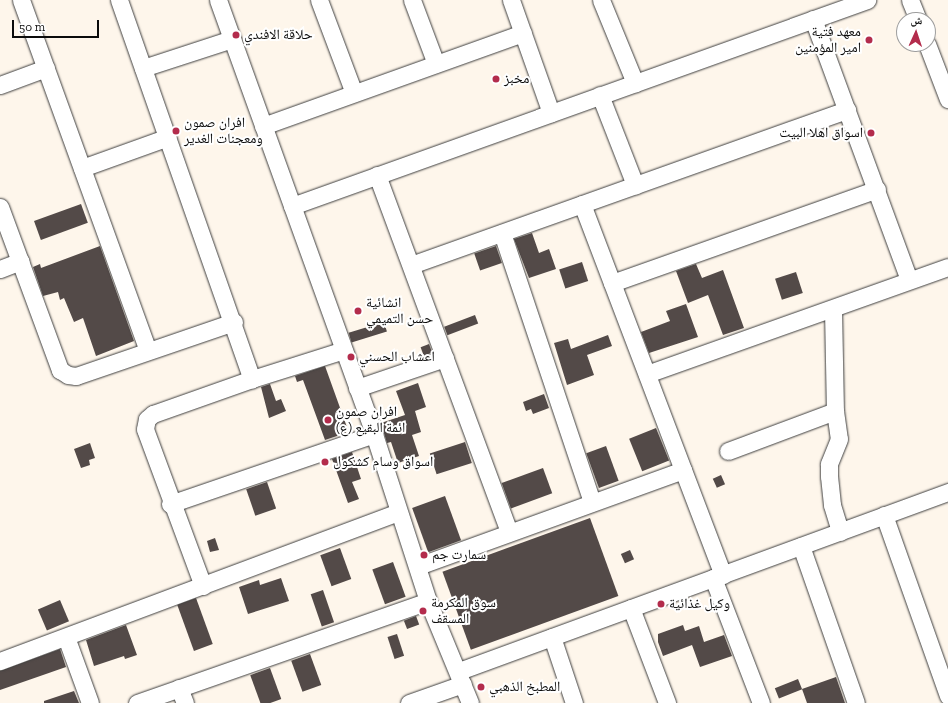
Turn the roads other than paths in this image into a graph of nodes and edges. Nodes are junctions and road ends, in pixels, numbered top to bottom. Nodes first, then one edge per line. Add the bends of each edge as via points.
1 (21, 0) edge
2 (119, 0) edge
3 (218, 0) edge
4 (319, 0) edge
5 (412, 0) edge
6 (511, 0) edge
7 (867, 0) edge
8 (910, 0) edge
9 (607, 2) edge
10 (915, 12) edge
11 (813, 20) junction
12 (523, 33) junction
13 (232, 39) junction
14 (930, 52) edge
15 (436, 64) junction
16 (46, 68) junction
17 (143, 68) junction
18 (635, 83) junction
19 (0, 85) edge
20 (946, 90) edge
21 (354, 93) junction
22 (600, 95) junction
23 (847, 110) junction
24 (551, 113) junction
25 (264, 126) junction
26 (168, 137) junction
27 (82, 168) junction
28 (378, 175) junction
29 (635, 185) junction
30 (877, 189) junction
31 (582, 204) junction
32 (292, 206) junction
33 (0, 207) edge
34 (502, 233) junction
35 (21, 261) junction
36 (411, 265) junction
37 (948, 267) edge
38 (0, 268) edge
39 (909, 280) junction
40 (612, 283) junction
41 (833, 309) junction
42 (234, 322) junction
43 (148, 350) junction
44 (344, 350) junction
45 (446, 358) junction
46 (647, 374) junction
47 (252, 379) junction
48 (357, 388) junction
49 (835, 411) junction
50 (374, 434) junction
51 (728, 451) dead end
52 (683, 470) junction
53 (948, 492) edge
54 (592, 502) junction
55 (170, 504) junction
56 (398, 512) junction
57 (884, 515) junction
58 (509, 532) junction
59 (840, 532) junction
60 (802, 546) junction
61 (418, 566) junction
62 (718, 576) junction
63 (203, 586) junction
64 (428, 601) junction
65 (631, 608) junction
66 (66, 637) junction
67 (552, 637) junction
68 (0, 661) edge
69 (461, 678) junction
70 (182, 696) edge
71 (948, 696) edge
72 (90, 703) edge
73 (137, 703) edge
74 (410, 703) edge
75 (470, 703) edge
76 (574, 703) edge
77 (667, 703) edge
78 (761, 703) edge
79 (856, 703) edge

1 - 16 street
2 - 17 street
3 - 13 street
4 - 21 street
5 - 15 street
6 - 12 street
7 - 11 street
8 - 10 street
9 - 18 street
11 - 18 street
11 - 23 street
12 - 15 street
12 - 24 street
13 - 17 street
13 - 25 street
14 - 20 street
15 - 21 street
16 - 19 street
16 - 27 street
17 - 26 street
18 - 22 street
21 - 25 street
22 - 24 street
22 - 29 street
23 - 29 street
23 - 30 street
24 - 28 street
25 - 32 street
26 - 27 street
26 - 42 street
27 - 43 street
28 - 32 street
28 - 36 street
29 - 31 street
30 - 39 street
30 - 40 street
31 - 34 street
31 - 40 street
32 - 44 street
33 - 35 street
34 - 36 street
34 - 54 street
35 - 38 street
35 - 43 street via 60,370 76,376
36 - 45 street
37 - 39 street
39 - 41 street
40 - 46 street
41 - 46 street
41 - 49 street
42 - 43 street
42 - 47 street
44 - 47 street
44 - 48 street
45 - 48 street
45 - 58 street
46 - 52 street
47 - 55 street via 153,414 147,419 145,429
48 - 50 street
49 - 51 street
49 - 59 street via 839,439 829,464 829,490
50 - 55 street
50 - 56 street
52 - 54 street
52 - 62 street
53 - 57 street
54 - 58 street
55 - 63 street
56 - 61 street
56 - 63 street
57 - 59 street
57 - 71 street
58 - 61 street
59 - 60 street
60 - 62 street
60 - 79 street
61 - 64 street
62 - 65 street
62 - 78 street
63 - 66 street
64 - 69 street
64 - 70 street
65 - 67 street
65 - 77 street
66 - 68 street
66 - 72 street
67 - 69 street
67 - 76 street
69 - 74 street
69 - 75 street
70 - 73 street

